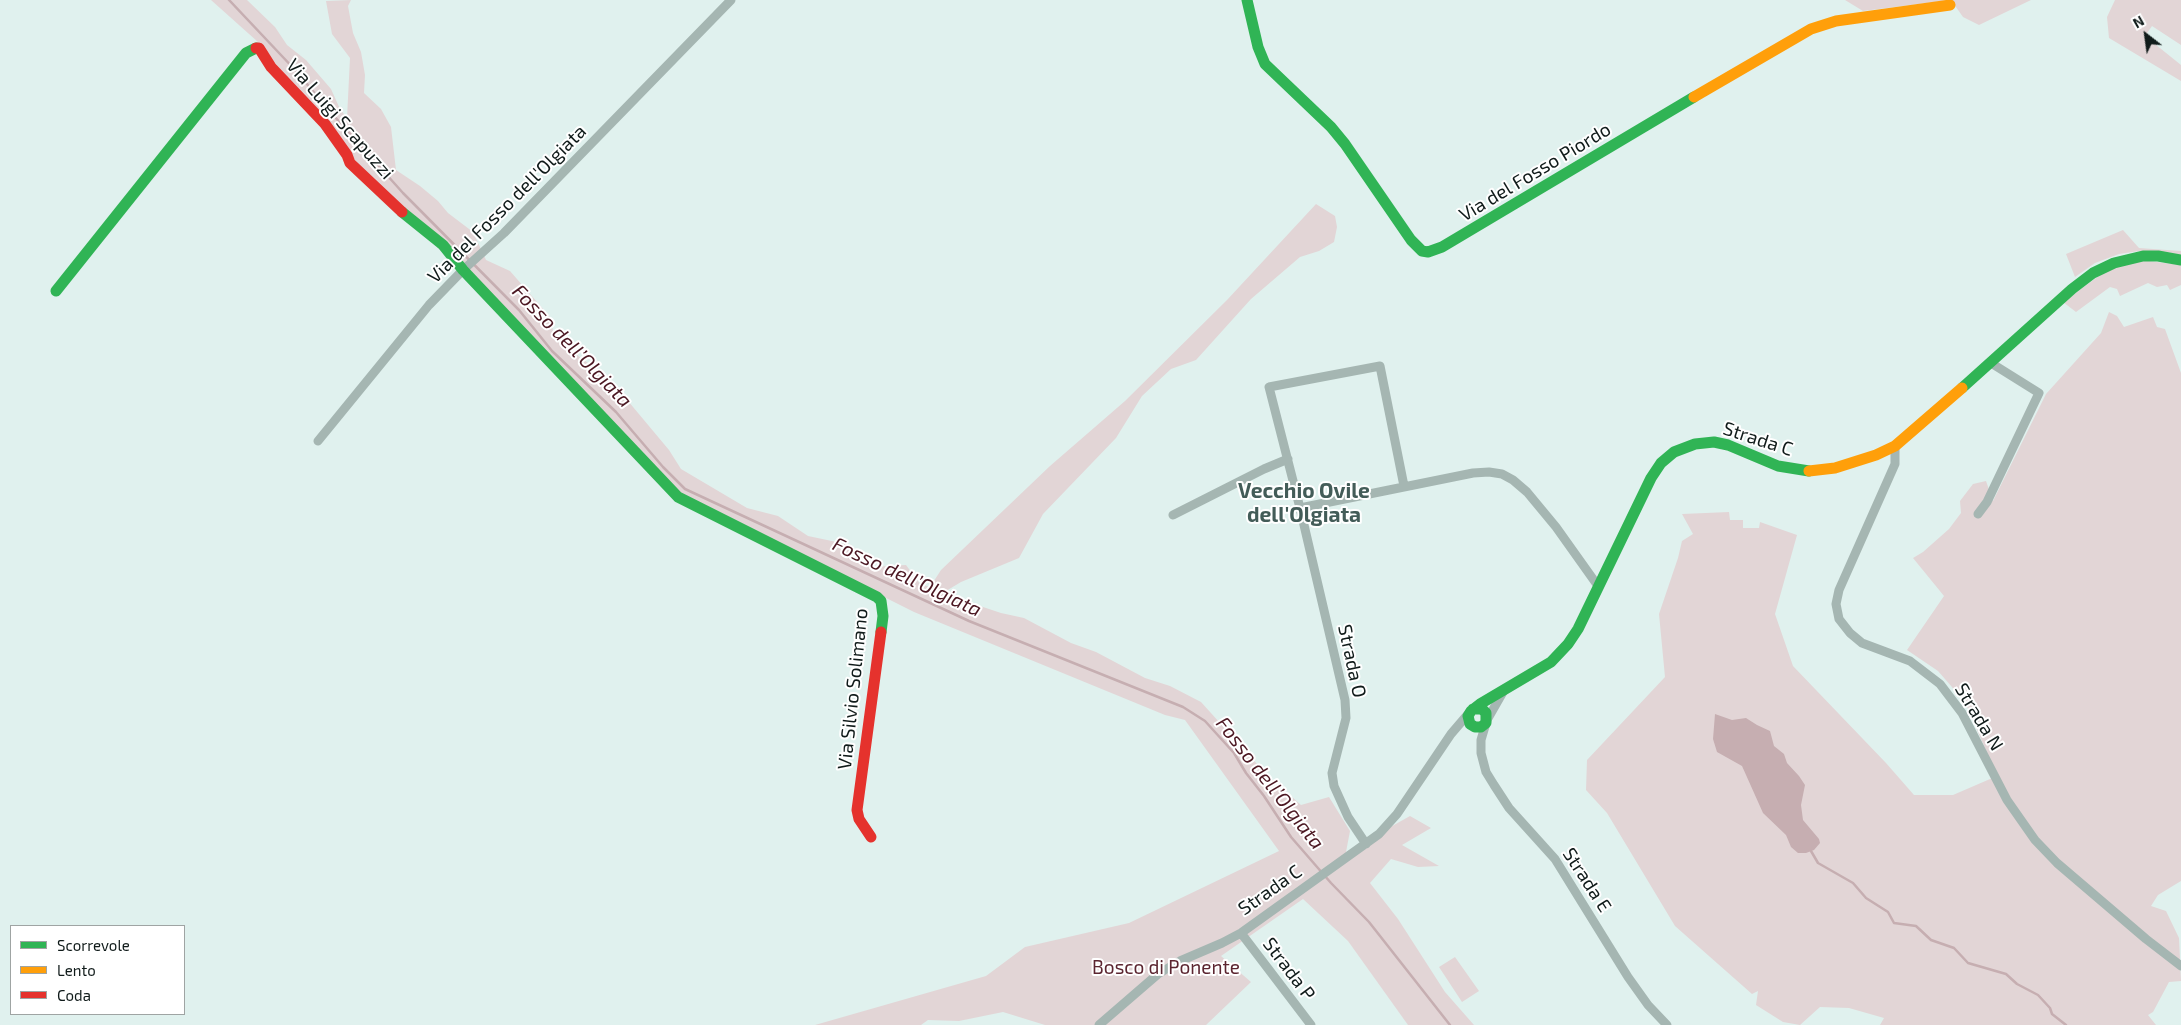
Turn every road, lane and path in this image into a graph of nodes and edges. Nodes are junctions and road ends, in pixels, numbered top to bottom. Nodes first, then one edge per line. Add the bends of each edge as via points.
1 (731, 0) edge
2 (1247, 0) edge
3 (1950, 5) dead end
4 (2181, 260) edge
5 (469, 264) junction
6 (56, 290) dead end
7 (1991, 362) junction
8 (318, 441) dead end
9 (1895, 446) junction
10 (1288, 459) junction
11 (1404, 486) junction
12 (1300, 508) junction
13 (1978, 514) dead end
14 (1173, 515) dead end
15 (1598, 586) junction
16 (1504, 690) junction
17 (1471, 718) junction
18 (1487, 721) junction
19 (1481, 753) junction
20 (871, 837) dead end
21 (1366, 844) junction
22 (1241, 933) junction
23 (2181, 966) edge
24 (1099, 1025) edge
25 (1312, 1025) edge
26 (1667, 1025) edge

1 - 5 street, Via del Fosso dell'Olgiata via 504,233
2 - 3 street, Via del Fosso Piordo via 1265,64 1331,127 1411,240 1422,251 1428,252 1442,247 1805,32 1836,21
4 - 7 street, Strada C via 2143,256 2104,267 2077,285
5 - 6 street, Via Luigi Scapuzzi via 396,207 350,162 325,124 272,67 259,48 254,48 246,53
5 - 8 street, Via del Fosso dell'Olgiata via 429,305
5 - 20 street, Via Silvio Solimano via 678,497 880,601 883,616 857,810 859,820
7 - 9 street, Strada C
7 - 13 street via 2039,392 1987,502
9 - 15 street, Strada C via 1842,466 1808,471 1778,466 1719,443 1700,442 1679,449 1664,459 1652,478
9 - 23 street, Strada N via 1895,464 1838,590 1839,619 1862,643 1910,661 1940,684 1962,713 2007,800 2035,840
10 - 11 street, Strada O via 1269,387 1380,366
10 - 12 street, Strada O
10 - 14 street
11 - 12 street
11 - 15 street via 1482,472 1508,477 1523,488 1550,520
12 - 21 street, Strada O via 1346,704 1332,780 1341,805
15 - 16 street, Strada C via 1578,629 1561,653
16 - 17 street, Strada C
16 - 18 street
17 - 18 street via 1481,727
17 - 18 street via 1479,708 1484,711
17 - 19 street, Strada E
17 - 21 street, Strada C via 1454,730 1397,814
18 - 19 street, Strada E
19 - 26 street, Strada E via 1486,772 1502,798 1555,859 1628,977
21 - 22 street, Strada C
22 - 24 street, Strada C via 1163,970
22 - 25 street, Strada P

